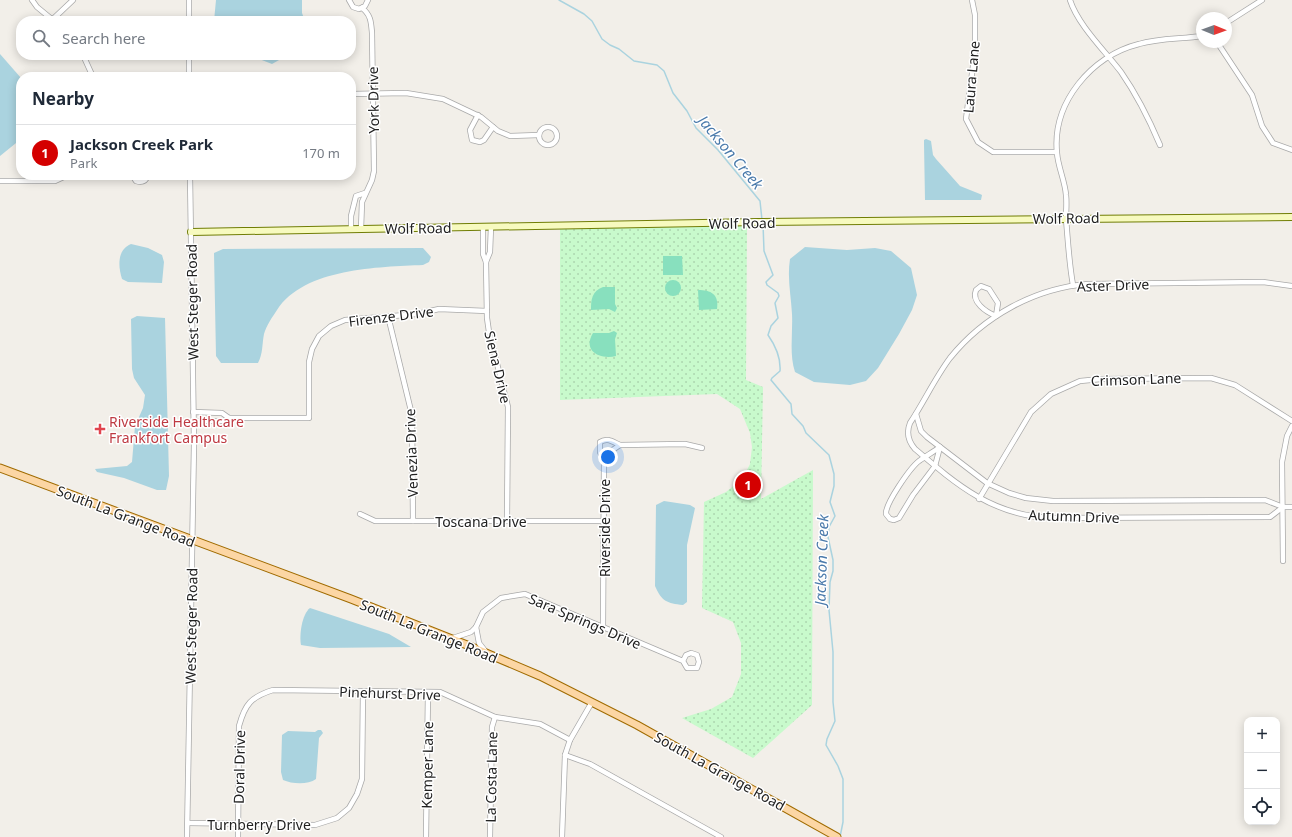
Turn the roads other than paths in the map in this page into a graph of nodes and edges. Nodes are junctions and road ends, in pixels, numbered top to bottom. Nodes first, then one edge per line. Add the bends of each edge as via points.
1 (32, 0) edge
2 (73, 0) edge
3 (189, 0) edge
4 (349, 0) edge
5 (368, 0) edge
6 (972, 0) edge
7 (1070, 0) edge
8 (1262, 0) edge
9 (362, 8) junction
10 (48, 16) edge
11 (57, 16) edge
12 (189, 16) edge
13 (1232, 19) edge
14 (1196, 37) edge
15 (1221, 48) edge
16 (1108, 56) junction
17 (85, 60) edge
18 (189, 60) edge
19 (91, 72) edge
20 (189, 72) edge
21 (373, 93) junction
22 (356, 94) edge
23 (478, 115) junction
24 (493, 127) junction
25 (539, 136) junction
26 (1160, 145) dead end
27 (1292, 150) edge
28 (1056, 152) junction
29 (57, 180) edge
30 (190, 180) edge
31 (0, 181) edge
32 (365, 193) junction
33 (1292, 217) edge
34 (1066, 218) junction
35 (483, 227) junction
36 (491, 227) junction
37 (351, 229) junction
38 (361, 229) junction
39 (191, 232) junction
40 (486, 262) junction
41 (1073, 285) junction
42 (1292, 286) edge
43 (487, 310) junction
44 (388, 316) junction
45 (996, 316) junction
46 (193, 412) junction
47 (916, 414) junction
48 (229, 418) junction
49 (194, 421) junction
50 (1292, 421) edge
51 (1292, 426) edge
52 (620, 445) junction
53 (940, 447) junction
54 (702, 448) dead end
55 (926, 458) junction
56 (604, 461) junction
57 (935, 466) junction
58 (0, 468) edge
59 (987, 483) junction
60 (979, 499) junction
61 (1283, 507) junction
62 (1292, 507) edge
63 (360, 514) dead end
64 (413, 521) junction
65 (507, 521) junction
66 (604, 521) junction
67 (193, 541) junction
68 (1283, 561) dead end
69 (476, 627) junction
70 (603, 629) junction
71 (451, 639) junction
72 (487, 654) junction
73 (683, 661) dead end
74 (363, 691) junction
75 (428, 692) junction
76 (251, 700) joint
77 (592, 702) junction
78 (494, 718) junction
79 (570, 740) junction
80 (565, 755) junction
81 (188, 824) junction
82 (237, 825) junction
83 (836, 836) edge
84 (187, 837) edge
85 (238, 837) edge
86 (426, 837) edge
87 (490, 837) edge
88 (562, 837) edge
89 (721, 837) edge

1 - 10 street
2 - 11 street
3 - 12 street
4 - 9 street, York Drive via 353,7
5 - 9 street
6 - 28 street, Laura Lane via 975,15 975,51 966,119 978,142 993,152
7 - 16 street via 1079,18
8 - 13 street
9 - 21 street, York Drive via 371,19
14 - 16 street via 1139,44
15 - 27 street via 1252,95 1262,126 1273,143
16 - 26 street via 1144,108
16 - 28 street via 1077,84 1064,107
17 - 19 street
18 - 20 street
21 - 22 street
21 - 23 street via 406,93 443,98
21 - 32 street, York Drive via 374,171
23 - 24 street
23 - 24 street via 470,130 472,140 484,140
24 - 25 street via 510,136
25 - 25 street via 540,141 548,145 554,143 557,134 548,126 543,128
28 - 34 street via 1066,194
29 - 31 street
30 - 39 street, West Steger Road
32 - 37 street, York Drive via 356,196
32 - 38 street, York Drive via 360,210
33 - 34 main road, Wolf Road
34 - 36 main road, Wolf Road
34 - 41 street
35 - 36 main road, Wolf Road
35 - 38 main road, Wolf Road
35 - 40 street, Siena Drive via 483,254
36 - 40 street, Siena Drive via 490,252
37 - 38 main road, Wolf Road
37 - 39 main road, Wolf Road
39 - 46 street, West Steger Road
40 - 43 street, Siena Drive
41 - 42 street, Aster Drive via 1263,282
41 - 45 street, Aster Drive via 1022,301
43 - 44 street, Firenze Drive via 440,309
43 - 65 street, Siena Drive via 489,332 508,406
44 - 48 street, Firenze Drive via 345,320 331,326 319,336 309,362 309,418
44 - 64 street, Venezia Drive via 412,415
45 - 45 street via 998,303 989,289 984,286 978,288 974,292 975,298 984,311
45 - 47 street, Aster Drive via 970,336 950,359
46 - 48 street, Firenze Drive via 222,413
46 - 49 street, West Steger Road
47 - 53 street, Autumn Drive via 921,431
47 - 55 street, Autumn Drive via 909,426 908,437 915,449
48 - 49 street, Firenze Drive via 224,421
49 - 67 street, West Steger Road
50 - 59 street, Crimson Lane via 1240,388 1211,378 1080,381 1051,394 1031,412
51 - 61 street via 1287,436 1282,462
52 - 54 street via 686,444
52 - 56 street, Riverside Drive via 608,453
52 - 56 street via 609,440 600,442 600,452
53 - 55 street
53 - 57 street
53 - 59 street, Autumn Drive
55 - 57 street, Autumn Drive
55 - 57 street via 918,462 899,487 887,508 886,514 890,519 899,518
56 - 66 street, Riverside Drive
57 - 60 street, Autumn Drive
58 - 67 main road, South La Grange Road
59 - 60 street, Crimson Lane
59 - 61 street, Autumn Drive via 1009,493 1041,500 1265,500
60 - 61 street, Autumn Drive via 1018,514 1052,518 1270,516
61 - 62 street, Autumn Drive
61 - 68 street
63 - 64 street, Toscana Drive via 375,521
64 - 65 street, Toscana Drive
65 - 66 street, Toscana Drive
66 - 70 street, Riverside Drive
67 - 71 main road, South La Grange Road
67 - 81 street, West Steger Road
69 - 70 street, Sara Springs Drive via 483,612 492,604 501,598 525,594
69 - 71 street via 465,635
69 - 72 street via 479,643
70 - 73 street, Sara Springs Drive
71 - 72 main road, South La Grange Road
72 - 77 main road, South La Grange Road via 540,676
74 - 75 street, Pinehurst Drive
74 - 76 street, Pinehurst Drive via 273,690
74 - 82 street, Turnberry Drive via 362,779 349,808 337,818 315,825
75 - 78 street, Pinehurst Drive via 440,692
75 - 86 street, Kemper Lane
76 - 82 street, Doral Drive via 243,710 239,726
77 - 79 street
77 - 83 main road, South La Grange Road
78 - 79 street, Pinehurst Drive via 540,724
78 - 87 street, La Costa Lane
79 - 80 street
80 - 88 street
80 - 89 street via 590,764
81 - 82 street, Turnberry Drive
81 - 84 street, West Steger Road
82 - 85 street, Doral Drive

